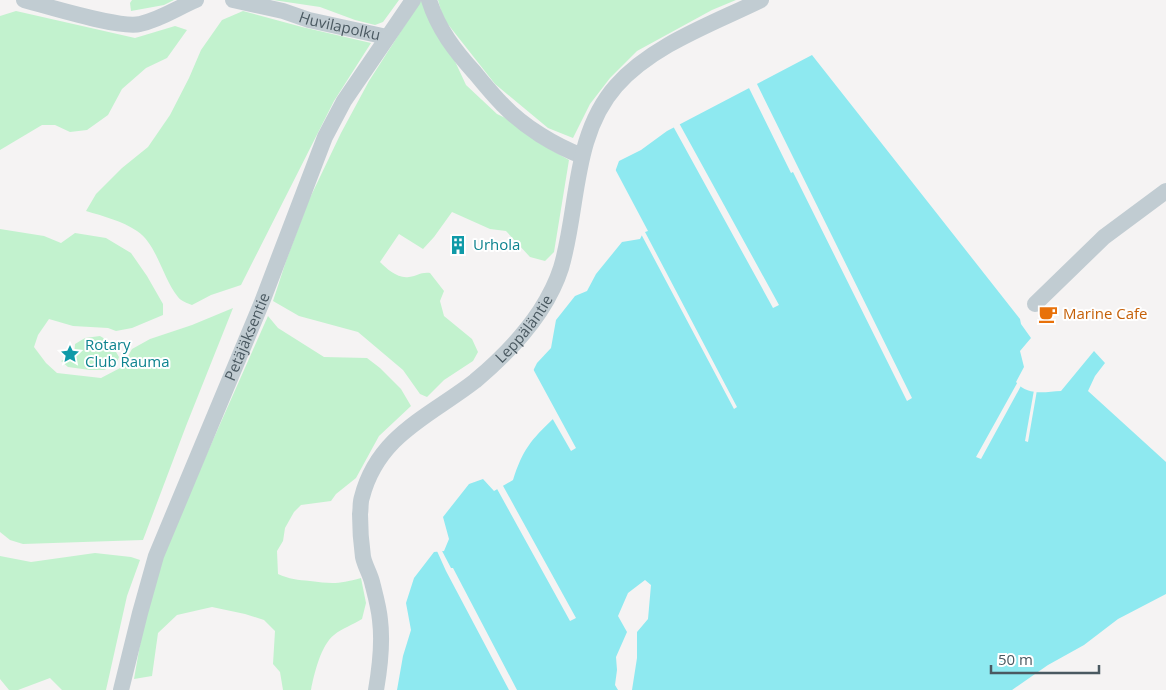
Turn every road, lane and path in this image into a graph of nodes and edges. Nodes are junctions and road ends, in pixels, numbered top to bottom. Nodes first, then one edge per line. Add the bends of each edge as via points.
1 (24, 0) edge
2 (196, 0) edge
3 (233, 0) edge
4 (413, 0) edge
5 (429, 0) edge
6 (761, 0) edge
7 (387, 37) junction
8 (582, 156) junction
9 (1166, 191) edge
10 (1035, 304) dead end
11 (121, 690) edge
12 (376, 690) edge

1 - 2 street via 108,21 138,25
3 - 7 street, Huvilapolku
4 - 7 street, Petäjäksentie
5 - 8 street via 438,25 461,58 502,105 522,122
6 - 8 street, Leppäläntie via 694,32 631,70 603,103
7 - 11 street, Petäjäksentie via 344,101 314,163 262,302 156,556
8 - 12 street, Leppäläntie via 561,267 552,292 519,340 499,360 424,415 385,451 373,469 361,498 360,529 364,559 380,621 380,666
9 - 10 street via 1104,237

